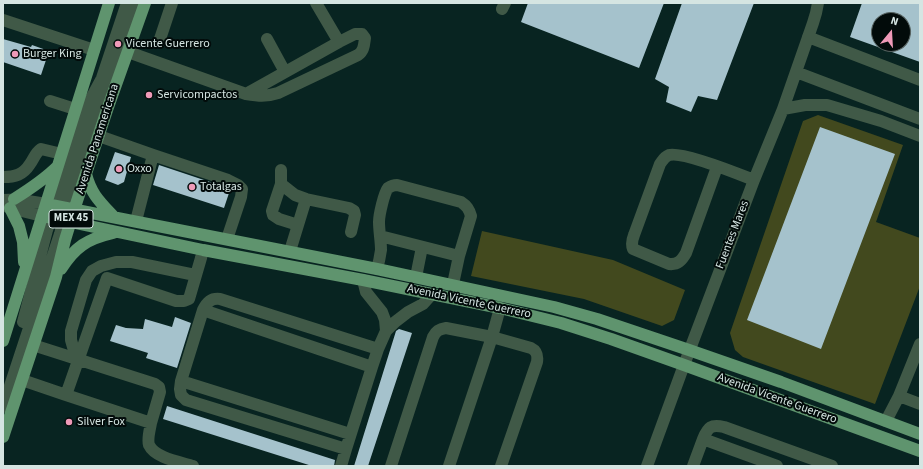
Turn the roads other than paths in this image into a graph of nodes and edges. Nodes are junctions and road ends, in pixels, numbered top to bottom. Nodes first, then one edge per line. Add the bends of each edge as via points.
1 (109, 3) edge
2 (127, 3) edge
3 (137, 3) edge
4 (145, 3) edge
5 (172, 3) edge
6 (316, 3) edge
7 (818, 3) edge
8 (3, 20) edge
9 (808, 37) junction
10 (267, 39) dead end
11 (159, 42) dead end
12 (339, 42) junction
13 (94, 50) junction
14 (128, 52) junction
15 (285, 72) junction
16 (796, 72) junction
17 (920, 80) edge
18 (246, 94) junction
19 (50, 101) dead end
20 (783, 109) junction
21 (75, 110) junction
22 (920, 119) edge
23 (99, 136) junction
24 (920, 136) edge
25 (153, 155) junction
26 (60, 159) junction
27 (717, 167) junction
28 (281, 170) dead end
29 (86, 174) junction
30 (3, 177) edge
31 (754, 180) junction
32 (281, 184) junction
33 (306, 199) junction
34 (7, 203) edge
35 (61, 206) junction
36 (46, 217) junction
37 (114, 217) junction
38 (136, 221) junction
39 (67, 222) junction
40 (298, 225) junction
41 (118, 232) junction
42 (351, 232) dead end
43 (380, 236) junction
44 (226, 239) junction
45 (422, 247) junction
46 (203, 250) junction
47 (290, 251) junction
48 (459, 256) junction
49 (101, 266) junction
50 (377, 269) junction
51 (24, 270) junction
52 (195, 275) junction
53 (56, 277) junction
54 (416, 277) junction
55 (107, 278) junction
56 (363, 280) junction
57 (453, 284) junction
58 (432, 294) junction
59 (500, 308) junction
60 (204, 310) junction
61 (386, 331) junction
62 (492, 337) junction
63 (3, 341) edge
64 (920, 344) edge
65 (33, 345) junction
66 (378, 349) junction
67 (689, 350) junction
68 (80, 355) junction
69 (684, 365) junction
70 (372, 367) junction
71 (22, 380) junction
72 (181, 381) junction
73 (3, 388) edge
74 (66, 395) junction
75 (899, 396) junction
76 (920, 404) edge
77 (3, 407) edge
78 (886, 421) junction
79 (151, 423) junction
80 (350, 434) junction
81 (920, 434) edge
82 (3, 437) edge
83 (704, 439) junction
84 (346, 449) junction
85 (920, 451) edge
86 (804, 461) edge
87 (193, 466) edge
88 (341, 466) edge
89 (391, 466) edge
90 (448, 466) edge
91 (501, 466) edge
92 (647, 466) edge
93 (693, 466) edge
94 (777, 466) edge
95 (832, 466) edge

1 - 13 main road, Avenida Panamericana / MEX 45
2 - 35 street via 102,78 89,102
3 - 35 street via 110,83 98,105 78,167
4 - 14 main road, Avenida Panamericana / MEX 45
5 - 11 street
6 - 12 street
7 - 9 street, Fuentes Mares
8 - 13 street
9 - 16 street, Fuentes Mares
9 - 17 street
10 - 15 street
12 - 15 street
12 - 18 street via 356,34 362,34 365,38 364,48 358,55 285,90 269,96
13 - 21 main road, Avenida Panamericana / MEX 45
14 - 18 street
14 - 23 main road, Avenida Panamericana / MEX 45
15 - 18 street
16 - 20 street, Fuentes Mares
16 - 22 street
19 - 21 street
20 - 24 street via 827,105
20 - 31 street, Fuentes Mares
21 - 26 main road, Avenida Panamericana / MEX 45
23 - 25 street
23 - 29 main road, Avenida Panamericana / MEX 45
25 - 38 street
25 - 44 street via 228,180 242,189
26 - 30 street via 41,149 20,175
26 - 34 main road via 32,188
26 - 35 main road, Avenida Panamericana / MEX 45
27 - 27 street via 677,155 663,159 634,235 633,248 669,264 678,263 683,259
27 - 31 street
28 - 32 street
29 - 35 main road, Avenida Panamericana / MEX 45
29 - 37 main road via 92,190
31 - 67 street, Fuentes Mares
32 - 33 street via 295,195
32 - 40 street via 273,215
33 - 40 street
33 - 42 street via 352,209 355,215
34 - 35 street, Avenida Vicente Guerrero via 31,201
34 - 36 street, Avenida Vicente Guerrero
34 - 51 main road via 23,242
35 - 36 main road, Avenida Panamericana / MEX 45
35 - 37 main road, Avenida Vicente Guerrero
35 - 39 main road, Avenida Panamericana / MEX 45
36 - 39 main road, Avenida Vicente Guerrero
36 - 51 main road, Avenida Panamericana / MEX 45
36 - 73 street via 15,353
37 - 38 main road, Avenida Vicente Guerrero
38 - 44 main road, Avenida Vicente Guerrero
39 - 41 main road, Avenida Vicente Guerrero
39 - 53 main road, Avenida Panamericana / MEX 45
39 - 77 street
40 - 47 street
41 - 46 main road, Avenida Vicente Guerrero
41 - 53 main road via 99,236 80,246 69,256
43 - 45 street
43 - 48 street via 379,222 386,191 389,187 397,185 466,205 471,216
43 - 50 street via 381,249
44 - 47 main road, Avenida Vicente Guerrero
45 - 48 street
45 - 54 street
46 - 52 street
46 - 56 main road, Avenida Vicente Guerrero
47 - 50 main road, Avenida Vicente Guerrero
48 - 57 street
49 - 52 street via 116,262 132,262
49 - 55 street
49 - 68 street via 92,271 86,280 71,331 71,340
50 - 54 main road, Avenida Vicente Guerrero
51 - 63 main road, Avenida Panamericana / MEX 45
52 - 55 street via 189,298 184,301 176,301
53 - 65 main road, Avenida Panamericana / MEX 45
54 - 57 main road, Avenida Vicente Guerrero
55 - 68 street
56 - 58 main road, Avenida Vicente Guerrero
56 - 61 street via 366,292 382,312
57 - 67 main road, Avenida Vicente Guerrero via 576,312
58 - 59 main road, Avenida Vicente Guerrero
58 - 61 street via 423,304 408,312
59 - 62 street
59 - 69 main road, Avenida Vicente Guerrero via 561,323
60 - 66 street via 210,300 220,299
60 - 70 street
60 - 72 street
61 - 66 street
62 - 89 street via 446,328 435,333
62 - 90 street
62 - 91 street via 531,348 538,356
64 - 75 street
65 - 68 street
65 - 71 main road, Avenida Panamericana / MEX 45
66 - 70 street
67 - 69 street, Fuentes Mares
67 - 78 main road, Avenida Vicente Guerrero
68 - 74 street
68 - 79 street via 159,387 160,392
69 - 85 main road, Avenida Vicente Guerrero
69 - 92 street, Fuentes Mares
70 - 80 street
71 - 74 street
71 - 82 main road, Avenida Panamericana / MEX 45
72 - 80 street
72 - 84 street via 181,395 186,400
74 - 79 street
75 - 76 street
75 - 78 street
78 - 81 main road, Avenida Vicente Guerrero
79 - 87 street via 149,444 152,450 166,458
80 - 84 street
83 - 86 street via 708,429 715,425
83 - 93 street
83 - 94 street
84 - 88 street
86 - 95 street

